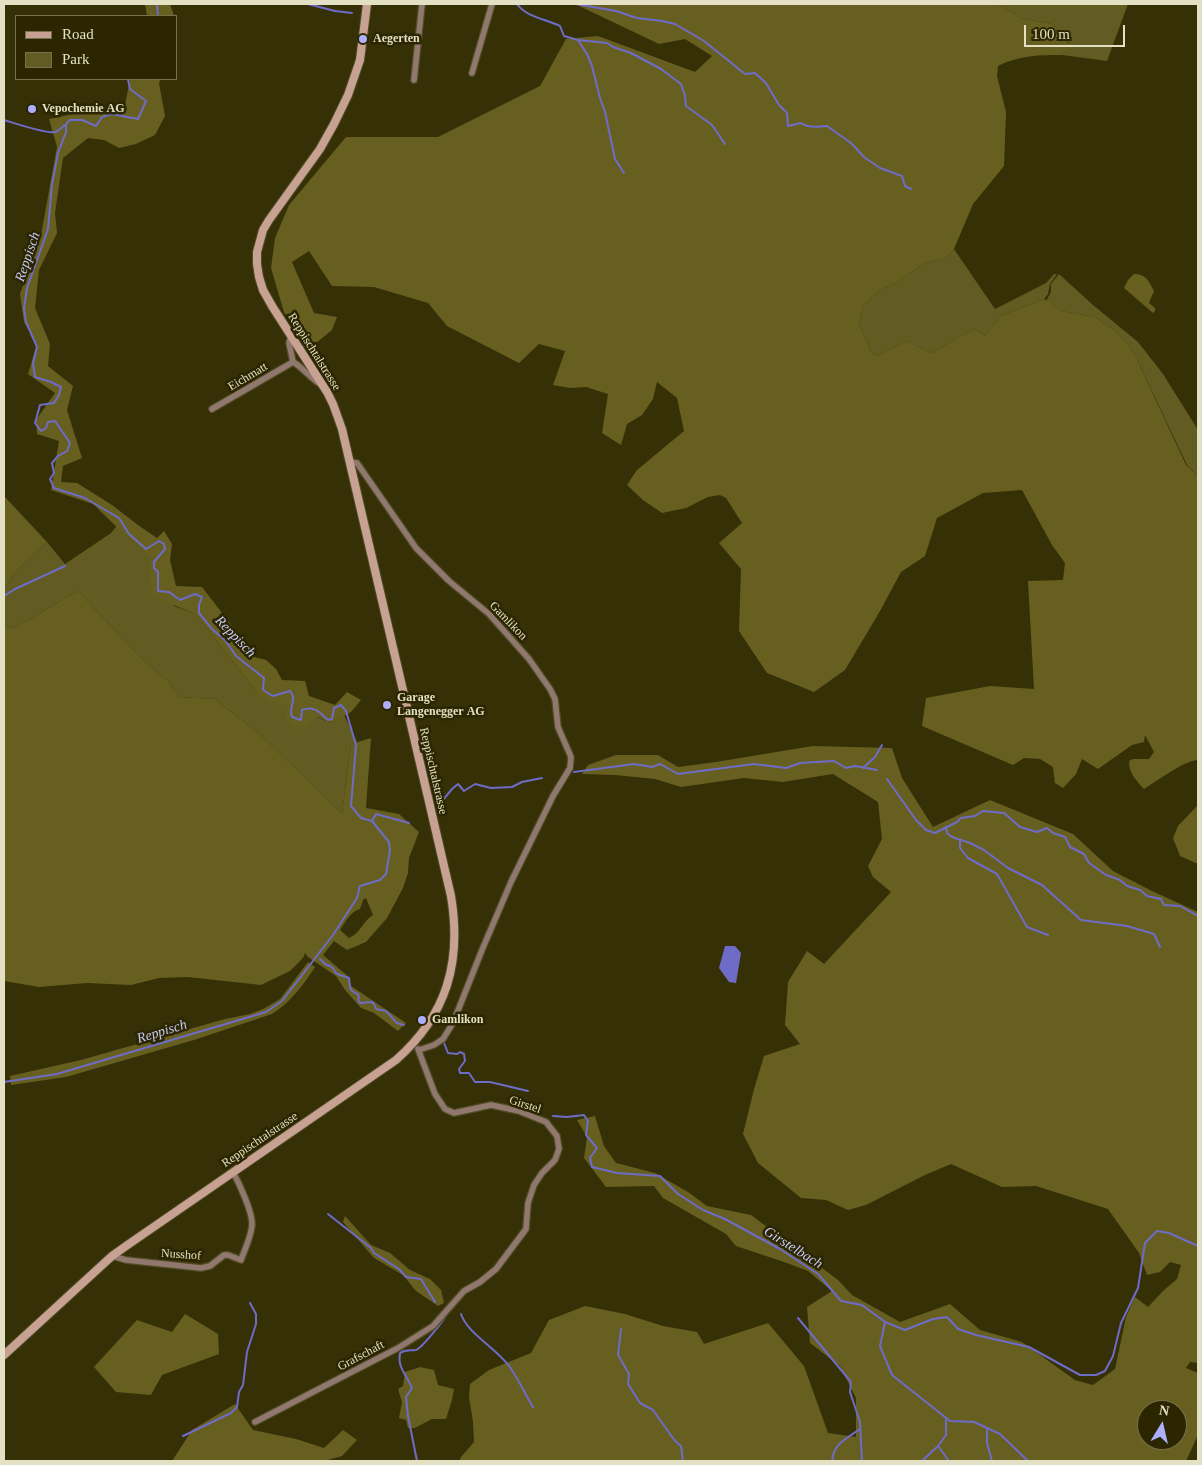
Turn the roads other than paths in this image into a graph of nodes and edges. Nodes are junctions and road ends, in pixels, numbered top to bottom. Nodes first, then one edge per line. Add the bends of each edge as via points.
1 (367, 4) edge
2 (422, 4) edge
3 (492, 4) edge
4 (472, 73) dead end
5 (414, 80) dead end
6 (291, 336) junction
7 (293, 362) junction
8 (323, 385) junction
9 (212, 409) dead end
10 (350, 462) junction
11 (415, 1042) junction
12 (419, 1050) junction
13 (232, 1172) junction
14 (112, 1256) junction
15 (464, 1291) joint
16 (4, 1355) edge
17 (255, 1422) dead end

1 - 6 main road, Reppischtalstrasse via 362,49 348,95 328,135 269,220 259,242 257,264 263,290
2 - 5 street
3 - 4 street
6 - 7 street via 289,343
6 - 8 main road, Reppischtalstrasse
7 - 8 street
7 - 9 street, Eichmatt
8 - 10 main road, Reppischtalstrasse via 340,422
10 - 11 main road, Reppischtalstrasse via 454,916 455,938 447,987 432,1018
10 - 12 street, Gamlikon via 357,463 423,556 489,614 529,659 555,699 558,727 571,758 570,768 511,882 454,1023 443,1039
11 - 12 street
11 - 13 main road, Reppischtalstrasse via 380,1072
12 - 15 street, Girstel via 435,1094 445,1109 454,1113 491,1105 519,1110 546,1122 557,1136 559,1149 555,1160 534,1185 528,1203 526,1229 496,1269
13 - 14 main road, Reppischtalstrasse
13 - 14 street, Nusshof via 253,1223 241,1260 224,1255 210,1266 201,1268
14 - 16 main road, Reppischtalstrasse
15 - 17 street, Grafschaft via 433,1326 398,1348

